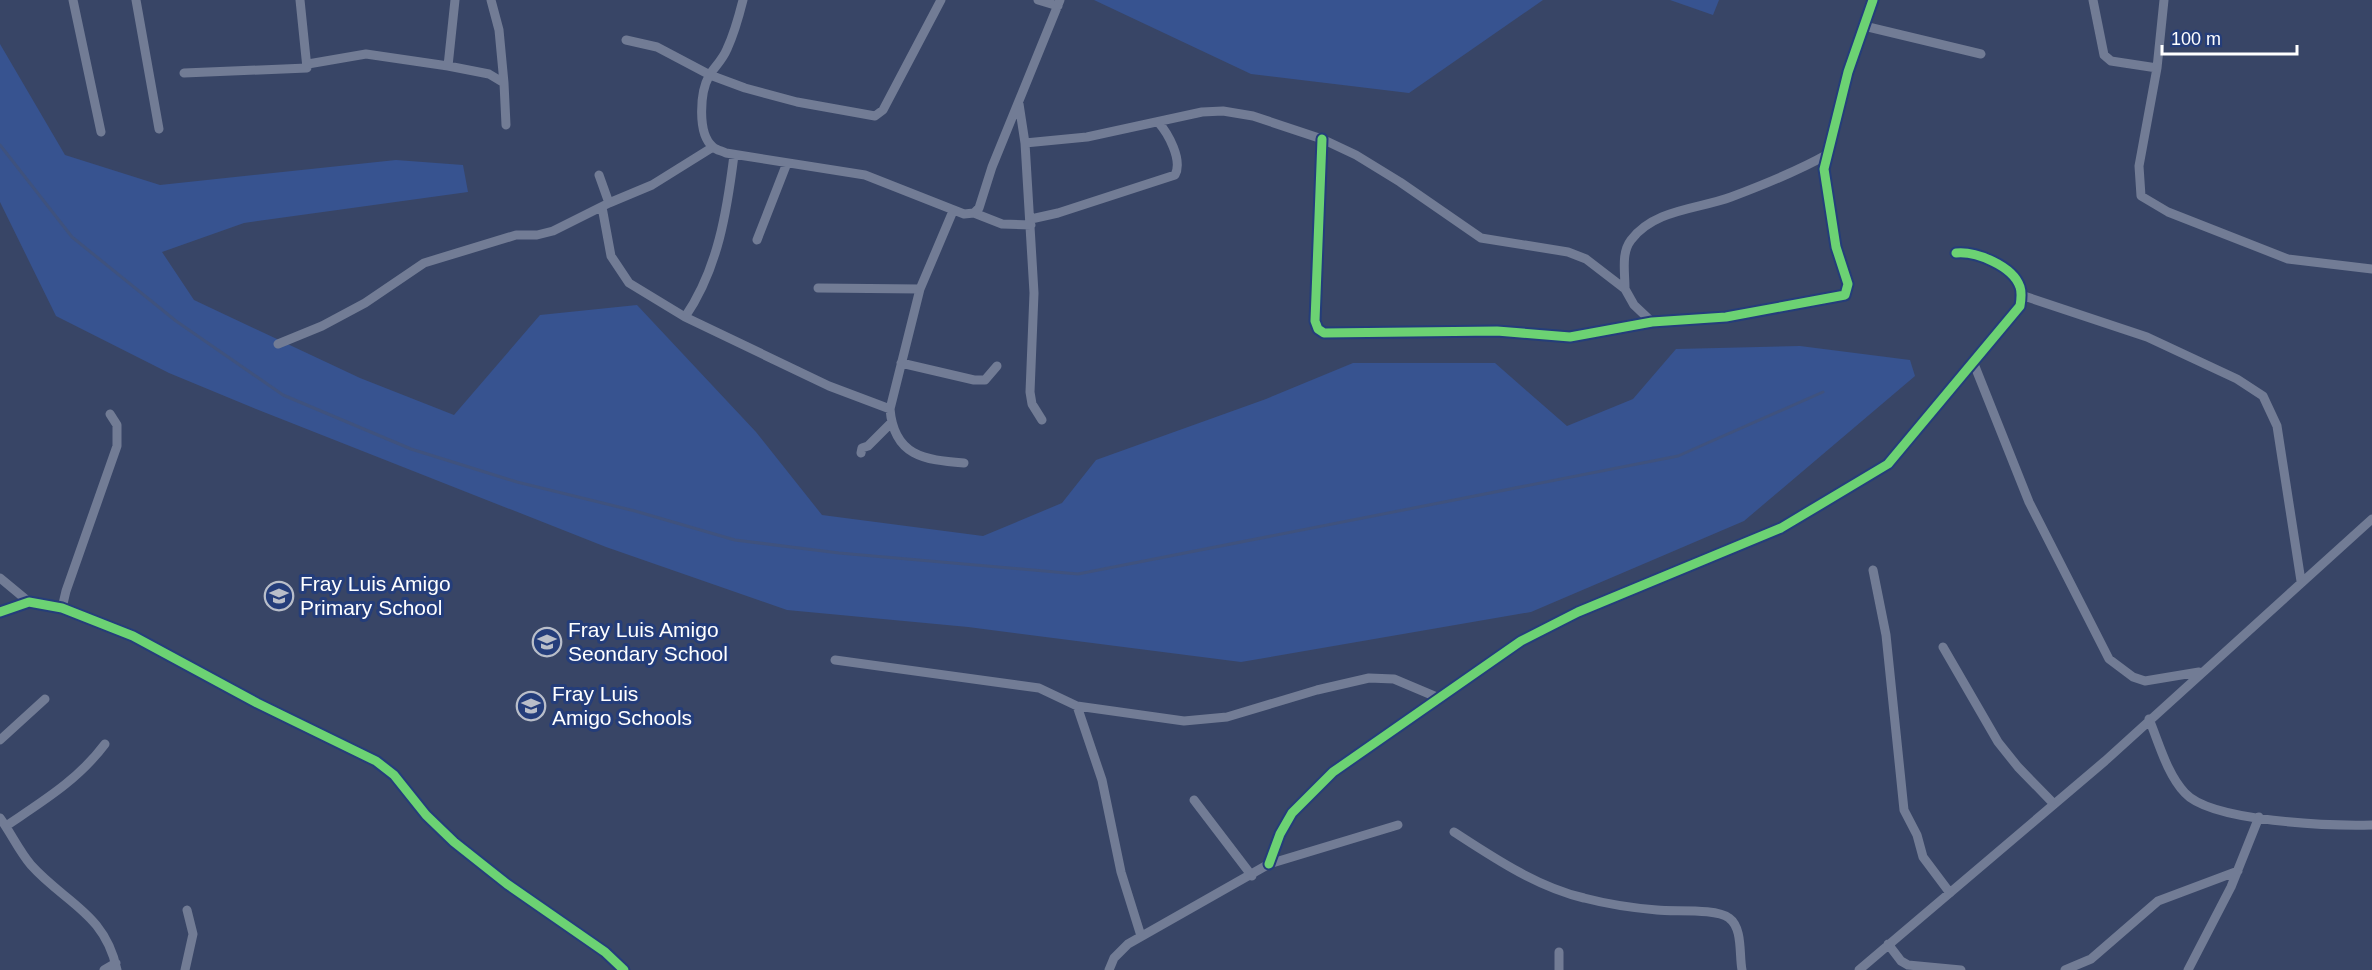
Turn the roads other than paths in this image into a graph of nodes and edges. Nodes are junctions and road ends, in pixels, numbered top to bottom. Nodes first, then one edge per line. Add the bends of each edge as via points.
1 (73, 0) edge
2 (136, 0) edge
3 (300, 0) edge
4 (455, 0) edge
5 (490, 0) edge
6 (743, 0) edge
7 (941, 0) edge
8 (1038, 0) edge
9 (1873, 0) edge
10 (2093, 0) edge
11 (2164, 0) edge
12 (1059, 3) edge
13 (1864, 26) junction
14 (626, 40) dead end
15 (1981, 54) dead end
16 (308, 64) junction
17 (448, 66) junction
18 (2157, 68) junction
19 (184, 73) dead end
20 (710, 75) junction
21 (504, 82) junction
22 (1019, 104) junction
23 (1158, 122) junction
24 (506, 125) dead end
25 (159, 129) dead end
26 (101, 132) dead end
27 (1322, 139) junction
28 (1025, 143) junction
29 (712, 147) junction
30 (734, 154) junction
31 (1828, 154) junction
32 (787, 163) junction
33 (599, 175) dead end
34 (605, 205) junction
35 (953, 211) junction
36 (974, 213) junction
37 (1031, 222) junction
38 (757, 240) dead end
39 (1956, 253) dead end
40 (2372, 269) edge
41 (818, 288) dead end
42 (920, 289) junction
43 (1625, 289) junction
44 (2021, 295) junction
45 (685, 317) junction
46 (1652, 322) junction
47 (278, 344) dead end
48 (901, 363) junction
49 (1974, 364) junction
50 (997, 366) dead end
51 (890, 409) junction
52 (110, 414) dead end
53 (1042, 420) dead end
54 (891, 423) junction
55 (861, 453) dead end
56 (964, 463) dead end
57 (2372, 519) edge
58 (1873, 570) dead end
59 (0, 578) edge
60 (2301, 581) junction
61 (29, 602) junction
62 (62, 608) junction
63 (0, 612) edge
64 (1943, 647) dead end
65 (836, 660) dead end
66 (2202, 672) junction
67 (1439, 698) junction
68 (45, 699) dead end
69 (1077, 706) junction
70 (2149, 719) junction
71 (0, 740) edge
72 (105, 744) dead end
73 (1194, 800) dead end
74 (2054, 804) junction
75 (2259, 817) junction
76 (3, 823) edge
77 (1398, 825) dead end
78 (2372, 825) edge
79 (1454, 832) dead end
80 (1269, 864) junction
81 (2238, 871) junction
82 (1252, 876) junction
83 (1950, 893) junction
84 (187, 910) dead end
85 (1141, 936) junction
86 (1888, 944) junction
87 (1560, 952) dead end
88 (116, 966) edge
89 (104, 970) edge
90 (185, 970) edge
91 (624, 970) edge
92 (1109, 970) edge
93 (1559, 970) edge
94 (1742, 970) edge
95 (1859, 970) edge
96 (1961, 970) edge
97 (2065, 970) edge
98 (2188, 970) edge

1 - 26 street
2 - 25 street
3 - 16 street
4 - 17 street
5 - 21 street via 499,30
6 - 20 street via 729,47
7 - 20 street via 883,110 875,116 797,102
8 - 12 street
9 - 13 street
10 - 18 street via 2104,55 2111,61
11 - 18 street
12 - 22 street
13 - 15 street
13 - 31 street
14 - 20 street via 657,46
16 - 17 street via 366,54
16 - 19 street via 303,70
17 - 21 street via 489,74
18 - 40 street via 2139,166 2141,196 2168,212 2288,258
20 - 29 street via 703,119
21 - 24 street
22 - 28 street
22 - 36 street
23 - 27 street via 1223,111 1253,116
23 - 28 street via 1087,137
23 - 37 street via 1171,139 1175,175
27 - 43 street via 1400,182 1481,238 1568,252 1586,259
27 - 46 street via 1315,321 1323,333 1497,331 1570,337
28 - 37 street
29 - 30 street
29 - 34 street via 652,185
30 - 32 street
30 - 45 street via 728,208 717,252
31 - 43 street via 1730,198 1652,222 1632,239 1626,250
31 - 46 street via 1824,169 1836,248 1848,284 1845,295 1726,317
32 - 35 street via 865,175
32 - 38 street
33 - 34 street
34 - 45 street via 611,256 619,270 629,283
34 - 47 street via 553,231 516,235 424,263 365,303
35 - 36 street
35 - 42 street
36 - 37 street via 1002,224
37 - 53 street via 1034,293 1030,392
39 - 44 street via 1981,255 1994,263 2015,278
41 - 42 street
42 - 48 street
43 - 46 street via 1634,305
44 - 49 street via 2020,306
44 - 60 street via 2147,337 2237,379 2263,396 2277,426
45 - 51 street via 829,386
48 - 50 street via 974,380 984,380
48 - 51 street
49 - 66 street via 2029,502 2109,659 2145,681
49 - 67 street via 1888,464 1780,528 1578,612 1521,641
51 - 54 street
52 - 62 street via 117,425 117,446
54 - 55 street
54 - 56 street via 896,437 913,454
57 - 60 street
58 - 83 street via 1886,635 1904,810 1923,857
59 - 61 street
60 - 66 street
61 - 62 street
61 - 63 street
62 - 91 street via 133,636 376,761 394,775 454,842
64 - 74 street via 1998,742
65 - 69 street via 1039,688
66 - 70 street
67 - 69 street via 1409,684 1383,678 1317,690 1216,719 1184,721
67 - 80 street via 1310,792 1280,834
68 - 71 street
69 - 85 street via 1102,780 1121,872
70 - 74 street
70 - 75 street via 2186,795 2217,810
72 - 76 street via 90,764 56,794
73 - 82 street
74 - 83 street
75 - 78 street
75 - 81 street
76 - 88 street via 31,864 92,917
77 - 80 street
79 - 94 street via 1553,889 1593,900 1730,918 1736,926
80 - 82 street
81 - 97 street via 2158,901 2091,958
81 - 98 street
82 - 85 street
83 - 86 street
84 - 90 street via 194,934
85 - 92 street via 1120,950
86 - 95 street
86 - 96 street via 1908,965
87 - 93 street
88 - 89 street

